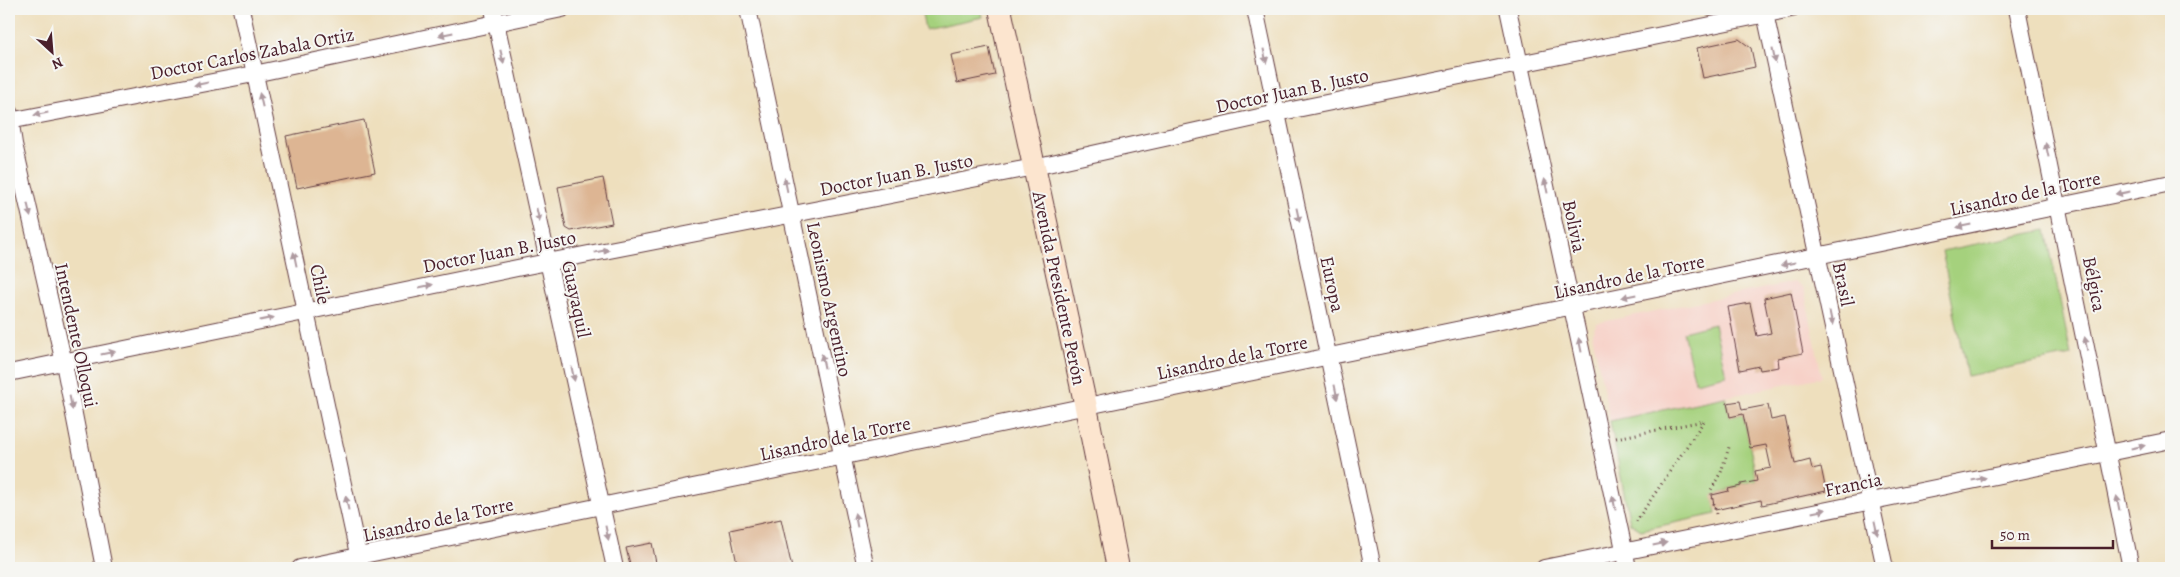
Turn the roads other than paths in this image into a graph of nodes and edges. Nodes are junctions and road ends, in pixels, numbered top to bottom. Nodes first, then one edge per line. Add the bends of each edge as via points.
1 (241, 9) edge
2 (562, 9) edge
3 (748, 9) edge
4 (1000, 9) edge
5 (1255, 9) edge
6 (1508, 9) edge
7 (1791, 9) edge
8 (2017, 9) edge
9 (1764, 11) edge
10 (494, 16) edge
11 (1520, 64) junction
12 (254, 74) junction
13 (1277, 113) junction
14 (9, 117) edge
15 (1034, 167) junction
16 (2171, 183) edge
17 (2059, 205) junction
18 (792, 215) junction
19 (1818, 258) junction
20 (549, 261) junction
21 (1572, 308) junction
22 (306, 310) junction
23 (1328, 358) junction
24 (64, 363) junction
25 (9, 373) edge
26 (1086, 407) junction
27 (2171, 440) edge
28 (2108, 453) junction
29 (843, 457) junction
30 (1871, 501) junction
31 (601, 506) junction
32 (1624, 552) junction
33 (360, 562) edge
34 (104, 568) edge
35 (300, 568) edge
36 (615, 568) edge
37 (866, 568) edge
38 (1118, 568) edge
39 (1373, 568) edge
40 (1544, 568) edge
41 (1628, 568) edge
42 (1885, 568) edge
43 (2132, 568) edge

1 - 12 street, Chile
2 - 10 street, Doctor Carlos Zabala Ortiz
18 -> 3 street, Leonismo Argentino
4 - 15 main road, Avenida Presidente Perón
5 -> 13 street, Europa
6 - 11 street, Bolivia
7 - 9 street, Doctor Juan B. Justo
17 -> 8 street, Bélgica
9 - 11 street, Doctor Juan B. Justo
9 -> 19 street, Brasil
10 -> 12 street, Doctor Carlos Zabala Ortiz
10 -> 20 street, Guayaquil
11 - 13 street, Doctor Juan B. Justo
21 -> 11 street, Bolivia
12 -> 14 street, Doctor Carlos Zabala Ortiz
22 -> 12 street, Chile
13 - 15 street, Doctor Juan B. Justo
13 -> 23 street, Europa
14 -> 24 street, Intendente Olloqui
15 - 18 street, Doctor Juan B. Justo
15 - 26 main road, Avenida Presidente Perón
16 -> 17 street, Lisandro de la Torre
17 -> 19 street, Lisandro de la Torre
28 -> 17 street, Bélgica
20 -> 18 street, Doctor Juan B. Justo
29 -> 18 street, Leonismo Argentino
19 -> 21 street, Lisandro de la Torre
19 -> 30 street, Brasil
22 -> 20 street, Doctor Juan B. Justo
20 -> 31 street, Guayaquil
21 - 23 street, Lisandro de la Torre
32 -> 21 street, Bolivia
24 -> 22 street, Doctor Juan B. Justo
33 -> 22 street, Chile
23 - 26 street, Lisandro de la Torre
23 -> 39 street, Europa
24 - 25 street, Doctor Juan B. Justo
24 -> 34 street, Intendente Olloqui
26 - 29 street, Lisandro de la Torre
26 - 38 main road, Avenida Presidente Perón
28 -> 27 street, Francia
30 -> 28 street, Francia
43 -> 28 street, Bélgica
29 - 31 street, Lisandro de la Torre
37 -> 29 street, Leonismo Argentino
32 -> 30 street, Francia
30 -> 42 street, Brasil
31 - 33 street, Lisandro de la Torre
31 -> 36 street, Guayaquil
32 - 40 street, Francia
32 - 41 street, Bolivia
33 - 35 street, Lisandro de la Torre

